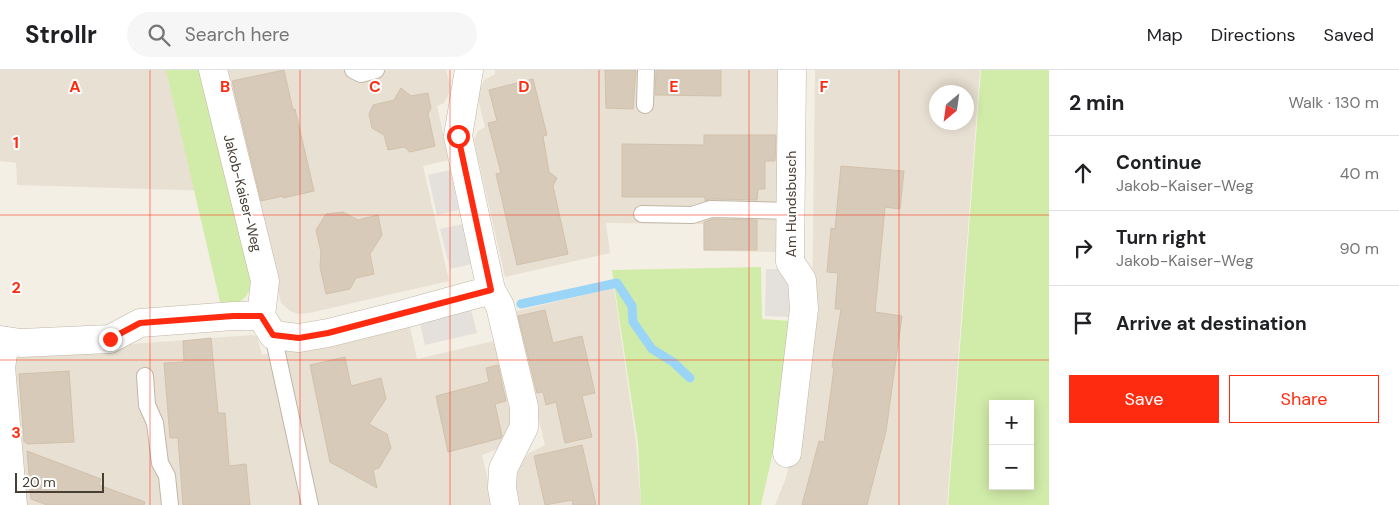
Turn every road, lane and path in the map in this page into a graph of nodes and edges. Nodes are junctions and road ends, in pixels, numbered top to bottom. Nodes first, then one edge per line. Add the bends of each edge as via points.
1 (213, 70) edge
2 (353, 70) edge
3 (376, 70) edge
4 (469, 70) edge
5 (646, 70) edge
6 (792, 70) edge
7 (646, 105) dead end
8 (790, 211) junction
9 (642, 214) dead end
10 (491, 290) junction
11 (267, 325) junction
12 (2, 341) edge
13 (145, 376) dead end
14 (787, 454) dead end
15 (13, 505) edge
16 (170, 505) edge
17 (310, 505) edge
18 (505, 505) edge

1 - 11 street, Jakob-Kaiser-Weg via 265,281
2 - 3 lane via 361,74
4 - 10 street via 458,136
5 - 7 lane
6 - 8 street, Am Hundsbusch
8 - 9 lane via 711,209 692,215
8 - 14 street, Am Hundsbusch via 790,262 802,280 804,309
10 - 11 street via 299,338
10 - 18 street via 500,306 524,407 524,427 503,469
11 - 12 street via 233,316 140,323 110,339
11 - 17 lane, Jakob-Kaiser-Weg
12 - 15 street via 1,367
13 - 16 lane via 147,405 155,424 160,463 167,476

